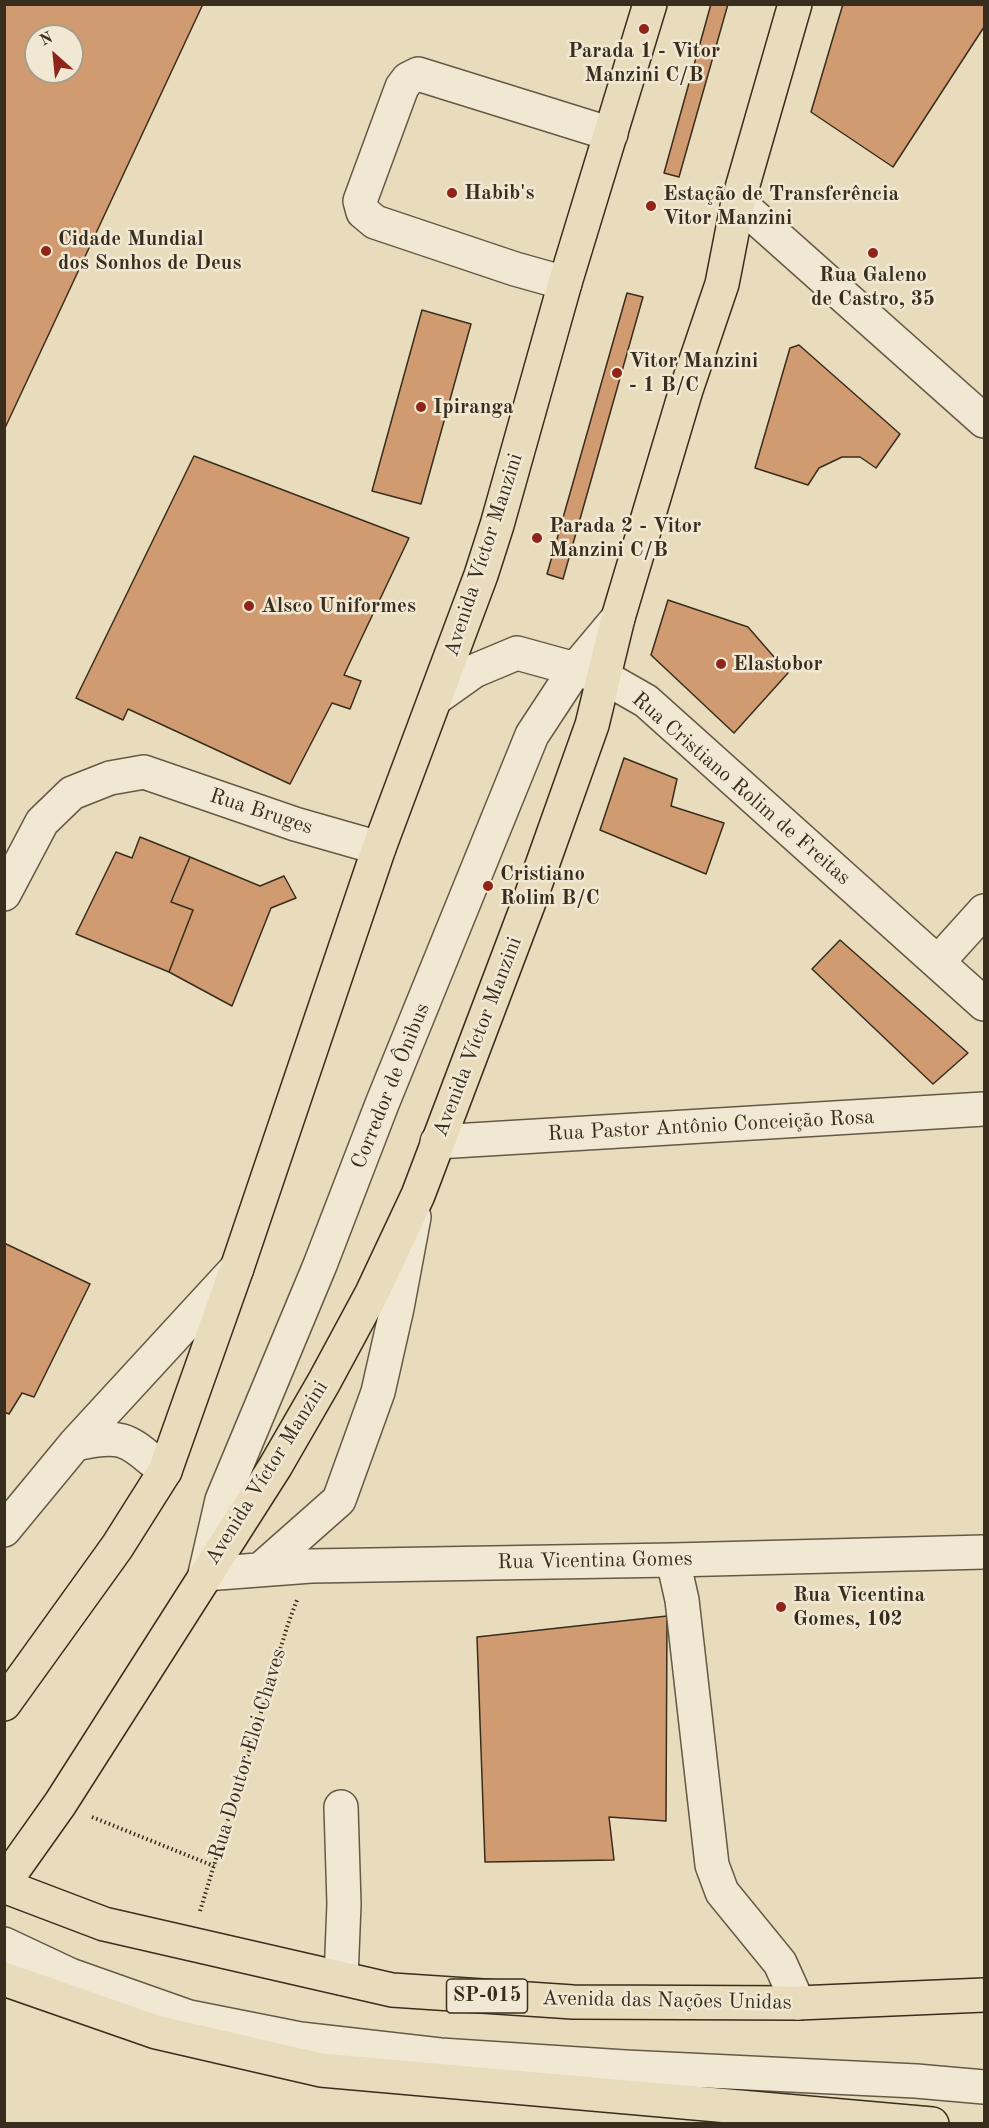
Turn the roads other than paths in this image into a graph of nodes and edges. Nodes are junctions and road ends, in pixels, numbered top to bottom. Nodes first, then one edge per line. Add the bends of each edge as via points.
1 (650, 4) edge
2 (795, 4) edge
3 (611, 134) junction
4 (738, 202) junction
5 (565, 283) junction
6 (984, 421) edge
7 (590, 673) junction
8 (436, 698) junction
9 (379, 848) junction
10 (4, 894) edge
11 (984, 911) edge
12 (938, 962) junction
13 (984, 1004) edge
14 (984, 1109) edge
15 (437, 1142) junction
16 (418, 1195) junction
17 (237, 1268) junction
18 (75, 1444) junction
19 (165, 1471) junction
20 (4, 1530) edge
21 (984, 1552) edge
22 (673, 1560) junction
23 (261, 1569) junction
24 (205, 1574) junction
25 (4, 1704) edge
26 (341, 1807) dead end
27 (4, 1885) edge
28 (4, 1944) edge
29 (341, 1978) junction
30 (4, 1980) edge
31 (984, 1995) edge
32 (798, 2003) junction
33 (984, 2086) edge
34 (932, 2124) edge

1 - 3 main road, Avenida Víctor Manzini
2 - 4 main road, Avenida Víctor Manzini
3 - 5 main road, Avenida Víctor Manzini
3 - 5 street via 418,74 402,87 360,201 363,212 375,222
4 - 6 street
4 - 7 main road, Avenida Víctor Manzini via 722,284 618,618
5 - 8 main road, Avenida Víctor Manzini via 497,525
7 - 8 street, Rua Cristiano Rolim de Freitas via 517,652 474,671
7 - 12 street, Rua Cristiano Rolim de Freitas via 651,705
7 - 15 main road, Avenida Víctor Manzini via 592,725
7 - 24 street, Corredor de Ônibus via 532,735 222,1500
8 - 9 main road, Avenida Víctor Manzini
9 - 10 street, Rua Bruges via 295,824 144,772 110,778 72,793 42,822
9 - 17 main road, Avenida Víctor Manzini
11 - 12 street
12 - 13 street, Rua Cristiano Rolim de Freitas
14 - 15 street, Rua Pastor Antônio Conceição Rosa
15 - 16 main road, Avenida Víctor Manzini
16 - 23 street via 378,1392 339,1500
16 - 24 main road, Avenida Víctor Manzini via 324,1382 275,1467
17 - 18 street, Avenida Víctor Manzini
17 - 19 main road, Avenida Víctor Manzini
18 - 19 street via 101,1438 132,1443
18 - 20 street, Avenida Víctor Manzini
19 - 25 main road, Avenida Víctor Manzini via 117,1547
21 - 22 street, Rua Vicentina Gomes
22 - 23 street, Rua Vicentina Gomes
22 - 32 street via 682,1600 712,1865 722,1892 780,1963
23 - 24 street, Rua Vicentina Gomes
24 - 27 main road, Avenida Víctor Manzini via 60,1804
26 - 29 street
27 - 29 main road, Avenida das Nações Unidas / SP-015 via 104,1924
28 - 33 street via 70,1975 189,2018 300,2040 509,2060
29 - 32 main road, Avenida das Nações Unidas / SP-015 via 392,1990 573,2002
30 - 34 main road via 156,2032 321,2070
31 - 32 main road, Avenida das Nações Unidas / SP-015

